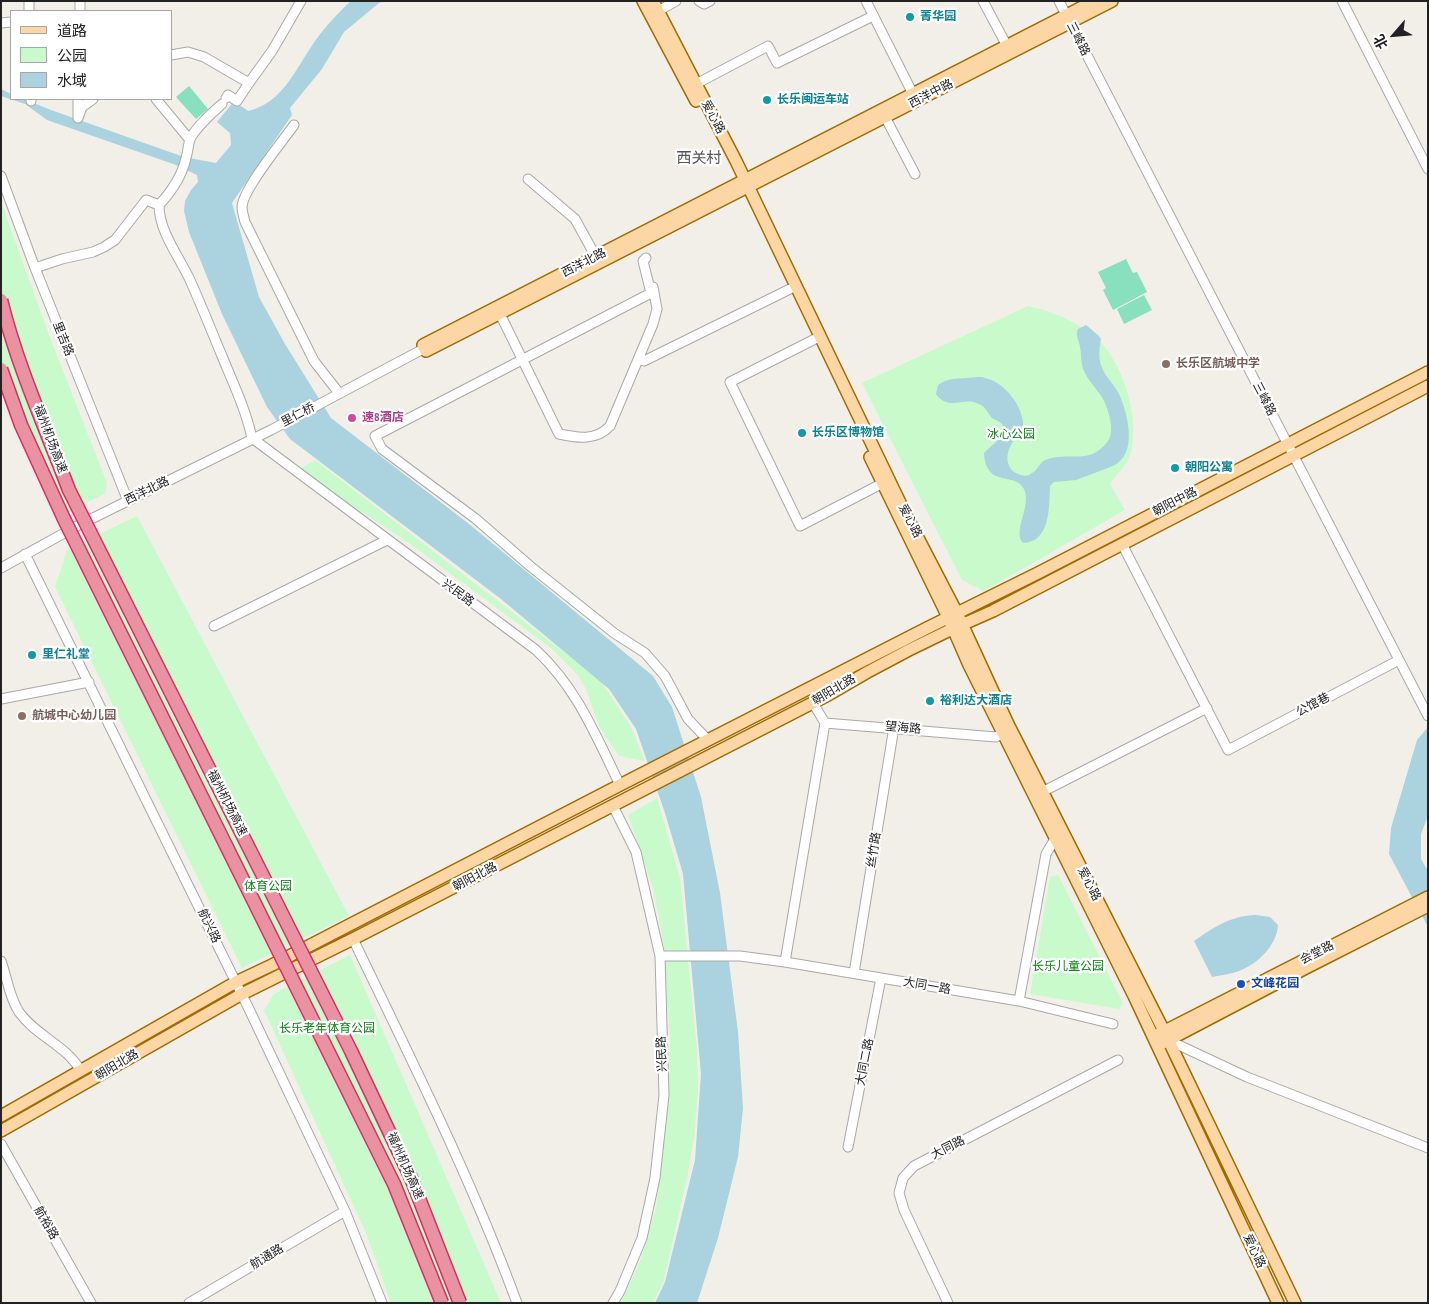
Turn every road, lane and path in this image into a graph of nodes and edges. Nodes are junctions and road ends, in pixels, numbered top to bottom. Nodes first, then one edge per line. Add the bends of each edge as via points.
1 (301, 1) edge
2 (642, 1) edge
3 (667, 1) edge
4 (676, 1) edge
5 (699, 1) edge
6 (710, 1) edge
7 (866, 1) edge
8 (983, 1) edge
9 (1059, 1) edge
10 (1094, 1) edge
11 (1112, 1) edge
12 (1342, 1) edge
13 (654, 9) edge
14 (873, 16) junction
15 (1068, 19) junction
16 (1007, 46) junction
17 (172, 55) edge
18 (249, 83) junction
19 (696, 84) junction
20 (913, 94) junction
21 (78, 100) edge
22 (92, 100) edge
23 (157, 100) edge
24 (884, 114) junction
25 (294, 125) dead end
26 (190, 140) junction
27 (1428, 169) edge
28 (915, 174) dead end
29 (1, 176) edge
30 (528, 179) dead end
31 (744, 184) junction
32 (159, 205) junction
33 (640, 241) junction
34 (596, 257) junction
35 (646, 258) junction
36 (35, 268) junction
37 (790, 289) junction
38 (1, 300) edge
39 (500, 314) junction
40 (815, 339) junction
41 (424, 348) junction
42 (522, 360) junction
43 (644, 361) dead end
44 (1, 369) edge
45 (1428, 372) edge
46 (1428, 386) edge
47 (340, 393) junction
48 (326, 401) joint
49 (271, 430) joint
50 (252, 438) junction
51 (1287, 444) junction
52 (1293, 455) junction
53 (883, 483) junction
54 (128, 501) junction
55 (387, 540) junction
56 (1122, 544) junction
57 (1087, 547) junction
58 (26, 554) junction
59 (1093, 559) junction
60 (1, 568) edge
61 (955, 620) junction
62 (214, 626) dead end
63 (1399, 660) junction
64 (89, 682) junction
65 (1, 699) edge
66 (813, 703) junction
67 (1206, 708) junction
68 (1428, 716) edge
69 (824, 722) junction
70 (894, 727) junction
71 (1003, 733) junction
72 (708, 740) junction
73 (620, 785) junction
74 (1042, 792) junction
75 (613, 806) junction
76 (1056, 837) junction
77 (1428, 897) edge
78 (1428, 906) edge
79 (1396, 918) junction
80 (354, 939) junction
81 (660, 956) junction
82 (1, 960) edge
83 (784, 962) junction
84 (854, 973) junction
85 (881, 978) junction
86 (236, 982) junction
87 (242, 994) junction
88 (1019, 1001) junction
89 (1113, 1024) dead end
90 (1166, 1036) junction
91 (1155, 1042) junction
92 (1118, 1060) dead end
93 (81, 1071) junction
94 (1, 1116) edge
95 (1, 1131) edge
96 (1, 1144) edge
97 (848, 1147) dead end
98 (1428, 1148) edge
99 (345, 1211) junction
100 (91, 1303) edge
101 (189, 1303) edge
102 (382, 1303) edge
103 (442, 1303) edge
104 (460, 1303) edge
105 (517, 1303) edge
106 (613, 1303) edge
107 (948, 1303) edge
108 (1278, 1303) edge
109 (1295, 1303) edge

1 - 18 street
2 - 13 main road, 爱心路
3 - 13 street
4 - 13 street
5 - 6 street via 704,4
7 - 14 street
8 - 16 street
9 - 15 street, 三峰路
10 - 15 main road, 西洋中路
11 - 15 main road, 西洋中路
12 - 27 street
13 - 19 main road, 爱心路
13 - 31 main road, 爱心路
14 - 19 street via 778,63 768,46
14 - 20 street
15 - 16 main road, 西洋中路
15 - 24 main road, 西洋中路
15 - 51 street, 三峰路
16 - 20 main road, 西洋中路
17 - 18 street via 188,52 204,57
18 - 26 street via 237,101 228,95
19 - 31 main road, 爱心路
20 - 24 main road, 西洋中路
21 - 22 street via 78,118 82,107
23 - 26 street
24 - 28 street
24 - 31 main road, 西洋中路
25 - 47 street via 247,193 242,207 245,222 314,361
26 - 32 street via 181,172
29 - 36 street, 里吉路
30 - 34 street via 575,219
31 - 33 main road, 西洋北路
31 - 34 main road, 西洋北路 via 640,232
31 - 37 main road, 爱心路
31 - 61 main road, 爱心路
32 - 36 street via 146,200 115,240 104,247
32 - 50 street via 163,228 189,278
33 - 35 street
33 - 39 main road, 西洋北路
34 - 41 main road, 西洋北路
35 - 42 street via 643,261 651,294
35 - 42 street via 658,309 610,426 604,433 589,438 559,434
36 - 54 street, 里吉路
37 - 40 main road, 爱心路
37 - 43 street
38 - 104 highway, 福州机场高速, bridge via 29,386 69,490 351,1051 411,1178
39 - 41 main road, 西洋北路
39 - 42 street
40 - 53 main road, 爱心路
40 - 53 street via 730,382 800,526
41 - 47 street, 西洋北路
42 - 72 street via 375,436 382,449 476,519 614,633 645,653 665,676 688,719
44 - 103 highway, 福州机场高速, bridge via 21,425 64,519 394,1184
45 - 51 main road, 朝阳中路
46 - 52 main road, 朝阳中路
47 - 48 street, 西洋北路
48 - 49 street, 里仁桥
49 - 50 street, 西洋北路
50 - 54 street, 西洋北路
50 - 55 street, 兴民路
51 - 52 street, 三峰路
51 - 57 main road, 朝阳中路
52 - 56 main road, 朝阳中路
52 - 63 street, 三峰路
53 - 61 main road, 爱心路
54 - 58 street, 西洋北路
55 - 62 street
55 - 73 street, 兴民路 via 536,650 552,666 583,709
56 - 59 main road, 朝阳中路
56 - 67 street
57 - 59 main road
57 - 61 main road, 朝阳中路
58 - 60 street, 西洋北路
58 - 64 street, 航兴路
59 - 61 main road, 朝阳中路 via 993,611
61 - 66 main road, 朝阳北路
61 - 71 main road, 爱心路
61 - 72 main road, 朝阳北路
61 - 74 main road, 爱心路
63 - 67 street, 公馆巷 via 1228,750
63 - 68 street, 三峰路
64 - 65 street
64 - 86 street, 航兴路
66 - 69 street
66 - 75 main road, 朝阳北路
67 - 74 street
69 - 70 street, 望海路
69 - 83 street
70 - 71 street, 望海路 via 996,736
70 - 84 street, 丝竹路
71 - 76 main road, 爱心路
72 - 73 main road, 朝阳北路
73 - 86 main road, 朝阳北路
74 - 90 main road, 爱心路
75 - 80 main road, 朝阳北路
75 - 81 street, 兴民路 via 636,852
76 - 88 street via 1046,854
76 - 91 main road, 爱心路
77 - 79 main road, 会堂路
78 - 79 main road, 会堂路
79 - 90 main road, 会堂路 via 1297,972
80 - 87 main road, 朝阳北路
80 - 105 street via 459,1159
81 - 83 street, 大同一路 via 740,956
81 - 106 street, 兴民路 via 664,1096 655,1178 642,1238
82 - 93 street via 19,1012 39,1033 70,1056
83 - 84 street, 大同一路
84 - 85 street, 大同一路
85 - 88 street, 大同一路
85 - 97 street, 大同二路
86 - 87 street, 航兴路
86 - 93 main road, 朝阳北路
87 - 95 main road, 朝阳北路
87 - 99 street, 航兴路
88 - 89 street, 大同一路
90 - 91 main road, 会堂路
90 - 98 street via 1247,1077
90 - 109 main road, 爱心路
91 - 108 main road, 爱心路
92 - 107 street, 大同路 via 914,1166 903,1178 899,1193 904,1210
93 - 94 main road, 朝阳北路
96 - 100 street, 航裕路
99 - 101 street, 航通路
99 - 102 street, 航兴路

